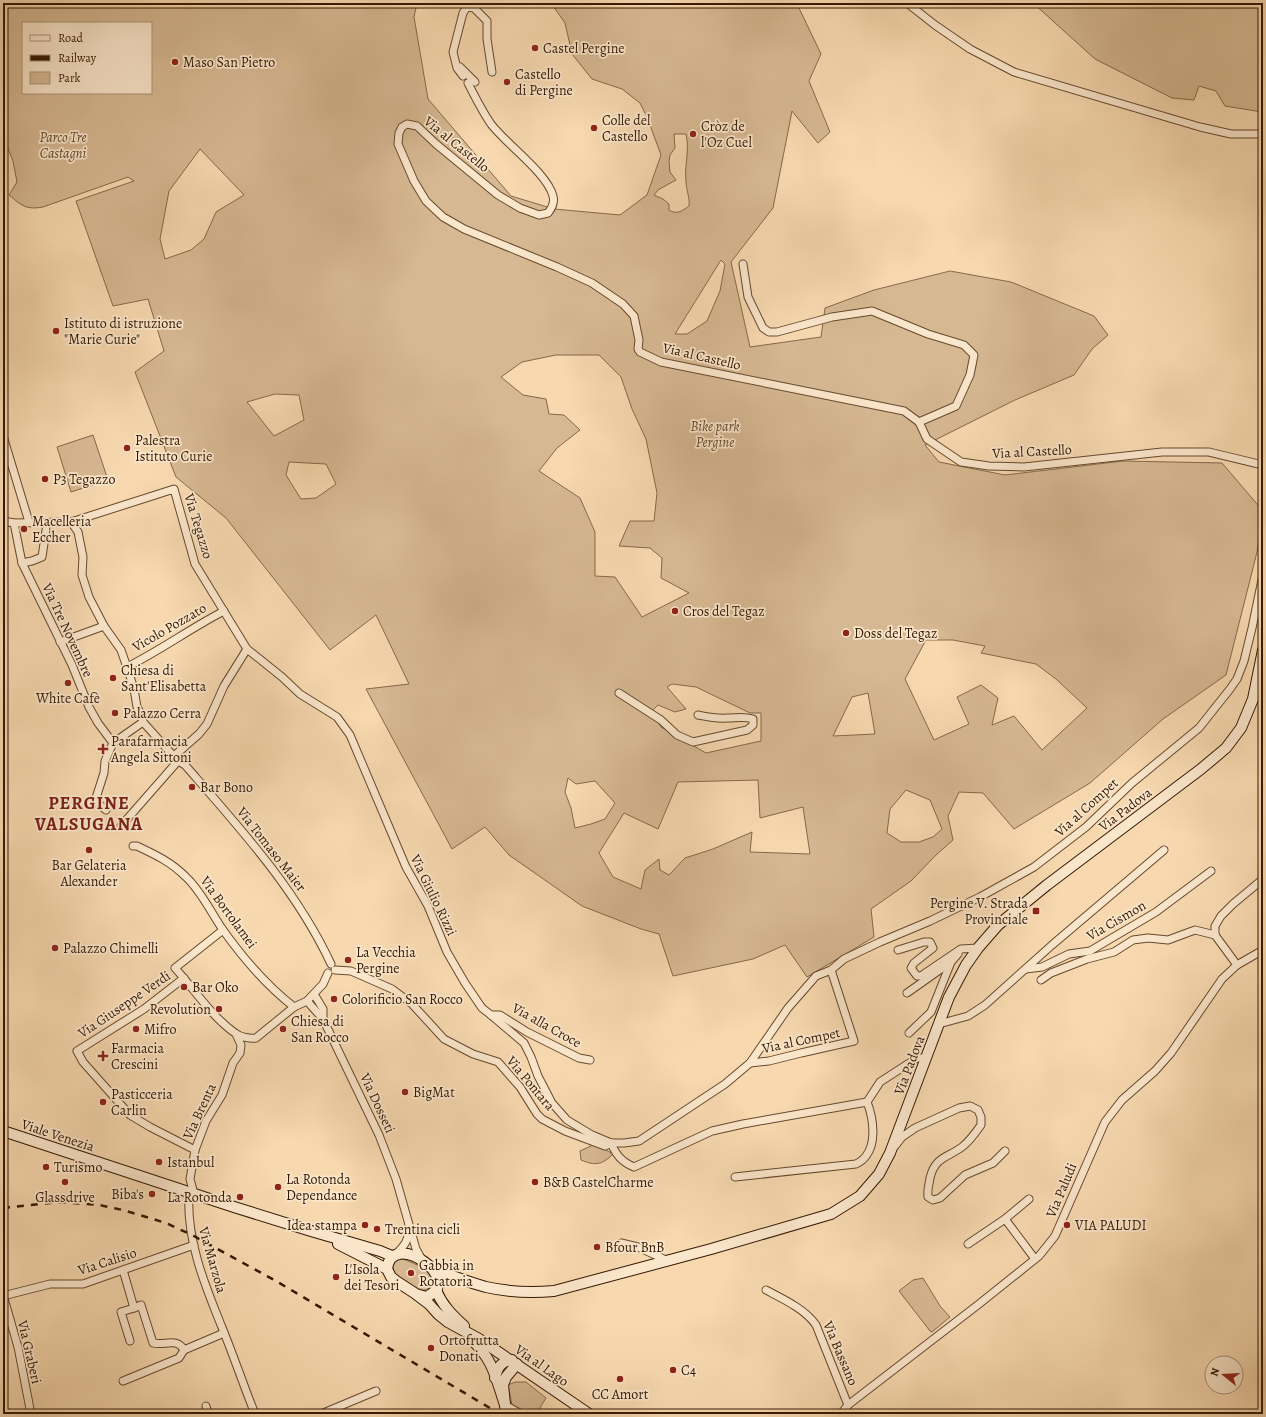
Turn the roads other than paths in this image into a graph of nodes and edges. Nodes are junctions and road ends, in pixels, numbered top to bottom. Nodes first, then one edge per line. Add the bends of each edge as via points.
1 (907, 3) edge
2 (456, 62) junction
3 (492, 72) dead end
4 (463, 76) dead end
5 (1263, 134) edge
6 (743, 264) dead end
7 (919, 422) junction
8 (3, 436) edge
9 (1263, 465) edge
10 (3, 521) edge
11 (29, 522) junction
12 (71, 522) junction
13 (14, 523) junction
14 (46, 530) dead end
15 (22, 563) junction
16 (1263, 574) edge
17 (224, 611) junction
18 (104, 626) junction
19 (60, 642) junction
20 (247, 649) junction
21 (1263, 650) edge
22 (127, 667) junction
23 (619, 693) dead end
24 (698, 716) dead end
25 (143, 722) junction
26 (113, 743) junction
27 (176, 758) junction
28 (106, 810) dead end
29 (121, 826) dead end
30 (133, 846) dead end
31 (1164, 850) dead end
32 (1211, 872) dead end
33 (1263, 879) edge
34 (223, 930) junction
35 (1215, 935) junction
36 (978, 948) junction
37 (961, 949) junction
38 (898, 950) dead end
39 (1263, 950) edge
40 (951, 962) junction
41 (1237, 965) junction
42 (331, 969) junction
43 (1025, 969) junction
44 (831, 970) junction
45 (184, 978) junction
46 (1041, 980) dead end
47 (907, 993) dead end
48 (314, 994) junction
49 (307, 1001) junction
50 (294, 1007) junction
51 (491, 1015) junction
52 (323, 1020) junction
53 (939, 1024) junction
54 (909, 1033) dead end
55 (236, 1034) junction
56 (926, 1058) junction
57 (590, 1060) dead end
58 (750, 1063) junction
59 (867, 1102) junction
60 (3, 1132) edge
61 (611, 1143) junction
62 (195, 1150) junction
63 (1005, 1151) dead end
64 (890, 1153) junction
65 (735, 1178) dead end
66 (190, 1179) junction
67 (189, 1192) junction
68 (1028, 1199) dead end
69 (1005, 1219) junction
70 (409, 1223) junction
71 (311, 1231) junction
72 (621, 1243) dead end
73 (968, 1244) dead end
74 (194, 1245) junction
75 (394, 1254) junction
76 (1034, 1259) junction
77 (668, 1261) junction
78 (424, 1262) junction
79 (387, 1269) junction
80 (432, 1269) junction
81 (123, 1270) junction
82 (459, 1278) junction
83 (437, 1287) junction
84 (766, 1290) dead end
85 (416, 1294) junction
86 (3, 1296) edge
87 (134, 1308) junction
88 (461, 1329) junction
89 (224, 1333) junction
90 (479, 1339) junction
91 (130, 1340) dead end
92 (184, 1350) junction
93 (514, 1362) junction
94 (496, 1378) junction
95 (123, 1382) dead end
96 (376, 1391) dead end
97 (848, 1405) junction
98 (206, 1406) dead end
99 (505, 1410) edge
100 (31, 1414) edge
101 (208, 1414) edge
102 (254, 1414) edge
103 (321, 1414) edge
104 (521, 1414) edge
105 (589, 1414) edge
106 (841, 1414) edge

1 - 5 street via 970,48 1014,72 1200,127 1231,134
2 - 3 street via 453,52 463,13 466,8 472,7 488,21 487,39
2 - 4 street
2 - 7 street, Via al Castello via 472,82 492,124 548,186 553,204 548,214 539,215 520,208 498,195 417,126 407,124 399,133 398,144 426,201 443,217 464,229 592,283 623,304 634,316 638,349 661,362 904,411
6 - 7 street via 748,297 763,328 769,332 832,317 872,311 928,334 964,345 974,355 970,375 956,406
7 - 9 street, Via al Castello via 927,439 961,462 989,466 1024,467 1162,452 1209,452
8 - 11 street
10 - 13 street, Via Tegazzo
11 - 12 street, Via Tegazzo
11 - 13 street, Via Tegazzo
12 - 17 street, Via Tegazzo via 174,490 195,564
12 - 18 street via 78,532 83,557 82,575 89,597
13 - 15 street, Via Tre Novembre
14 - 15 street via 42,557
15 - 19 street, Via Tre Novembre
16 - 44 street, Via al Compet via 1244,661 1237,679 1199,728 1132,783 1086,827 1034,867 980,897 844,959
17 - 20 street, Via Tegazzo
17 - 22 street, Vicolo Pozzato
18 - 19 street
18 - 22 street via 121,650
19 - 26 street, Via Tre Novembre via 90,708
20 - 27 street via 224,686 207,724
20 - 51 street, Via Giulio Rizzi via 300,694 337,717 350,735 406,867 428,906 447,952 482,1008
21 - 36 main road, Via Padova via 1253,699 1241,728 1226,748 1016,910 998,925
22 - 25 street
23 - 24 street via 661,720 677,735 693,742 747,730 753,725 753,719 745,716
25 - 26 street
25 - 27 street, Via Tomaso Maier
26 - 28 street via 105,761 95,801
27 - 29 street
27 - 42 street, Via Tomaso Maier via 227,812 269,865 306,916 323,947
30 - 34 street, Via Bortolamei via 164,859 187,878 204,899
31 - 43 street, Via Cismon
32 - 43 street, Via Cismon via 1156,912 1090,951 1069,954 1042,967
33 - 35 street via 1222,916 1214,926
34 - 45 street via 175,968
34 - 50 street, Via Bortolamei via 264,979
35 - 41 street
35 - 46 street via 1195,930 1168,940 1133,940 1114,952 1087,959 1051,973
36 - 37 street
36 - 53 main road, Via Padova via 958,979
37 - 38 street via 921,976 917,976 912,968 914,963 933,948 930,942
37 - 40 street
39 - 41 street, Via Paludi
40 - 47 street
40 - 54 street via 931,1012
41 - 76 street, Via Paludi via 1222,979 1156,1071 1122,1100 1105,1122 1055,1236
42 - 48 street
42 - 61 street, Via Pontara via 351,971 392,989 412,1004 444,1039 473,1054 498,1062 520,1087 542,1119 605,1146
43 - 53 street, Via Cismon via 985,1005 968,1016
44 - 58 street, Via al Compet via 816,976 788,1008
44 - 58 street, Via al Compet via 854,1041
45 - 55 street via 219,1019
45 - 62 street, Via Giuseppe Verdi via 144,1009 77,1051 83,1062 130,1115
48 - 49 street
48 - 52 street via 323,1010
49 - 50 street
49 - 52 street, Via Dosseti
50 - 55 street via 256,1038
51 - 57 street, Via alla Croce via 500,1015 527,1032 579,1058
51 - 61 street, Via Giulio Rizzi via 524,1043 552,1103 567,1120
52 - 70 street, Via Dosseti via 379,1134
53 - 56 main road, Via Padova
55 - 62 street, Via Brenta via 241,1045 240,1053 233,1063 222,1095 206,1121
56 - 59 street via 917,1058 880,1082
56 - 64 main road, Via Padova
58 - 61 street, Via al Compet via 725,1084 639,1140
59 - 61 street via 712,1131 634,1167 615,1153
59 - 65 street via 871,1112 873,1144 866,1157 856,1164
60 - 67 main road, Viale Venezia
62 - 66 street, Via Brenta
63 - 64 street via 993,1163 965,1175 940,1198 933,1200 928,1197 927,1190 932,1169 939,1161 964,1146 976,1132 981,1125 978,1110 970,1106 959,1108 915,1128 902,1137
64 - 77 main road, Via Padova via 879,1174 860,1196 831,1214
66 - 67 street, Via Brenta
66 - 67 street, Via Brenta
67 - 71 main road, Viale Venezia
67 - 74 street, Via Marzola via 189,1218
68 - 69 street
69 - 73 street
69 - 76 street
70 - 75 street, Via Dosseti via 407,1241
70 - 78 street, Via Dosseti via 416,1249
71 - 75 main road, Viale Venezia
71 - 79 main road, Viale Venezia
72 - 77 street via 638,1247
74 - 81 street, Via Calisio
74 - 89 street, Via Marzola via 206,1289
75 - 78 main road, Viale Venezia via 409,1254
75 - 79 main road via 387,1263
76 - 97 street, Via Paludi via 980,1304
77 - 82 main road, Via Padova via 554,1291 532,1293 486,1287
78 - 80 main road, Viale Venezia
79 - 85 main road, Viale Venezia via 391,1277
80 - 82 main road, Via Padova
80 - 83 main road, Viale Venezia via 438,1278
81 - 86 street, Via Calisio via 83,1284 50,1284
81 - 87 street
82 - 83 main road via 451,1279
83 - 85 main road via 426,1297
83 - 90 main road, Viale Venezia via 439,1297 448,1311
84 - 97 street, Via Bassano via 812,1318
85 - 88 main road, Viale Venezia via 438,1314
86 - 100 street, Via Graberi via 18,1347
87 - 91 street via 121,1312
87 - 92 street via 141,1305 153,1343 159,1345 172,1342 182,1346
88 - 90 main road, Viale Venezia
88 - 94 main road via 485,1354
89 - 92 street
89 - 102 street, Via Marzola
90 - 93 main road, Via al Lago
92 - 95 street via 179,1358
93 - 94 main road via 503,1363 497,1371
93 - 99 main road via 504,1381
93 - 105 main road, Via al Lago
94 - 99 main road
96 - 103 street
97 - 106 street, Via Paludi
98 - 101 street
99 - 104 street

